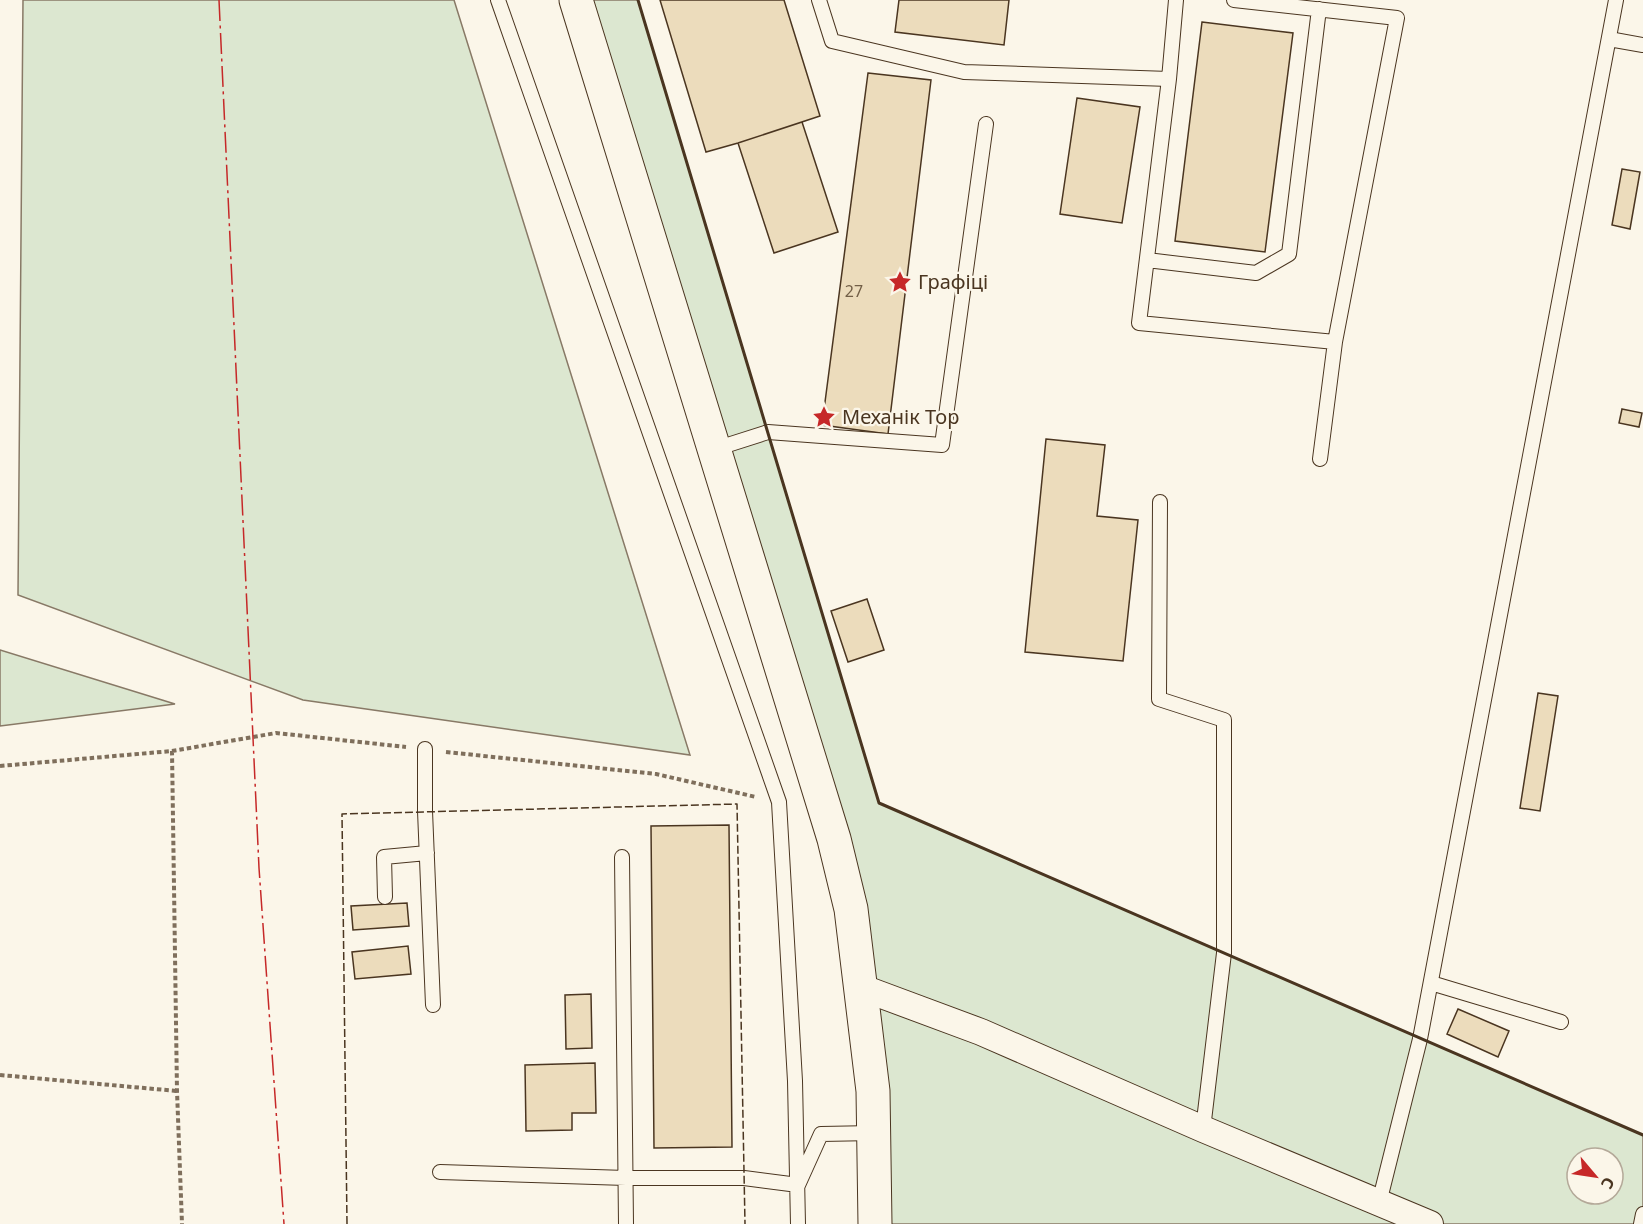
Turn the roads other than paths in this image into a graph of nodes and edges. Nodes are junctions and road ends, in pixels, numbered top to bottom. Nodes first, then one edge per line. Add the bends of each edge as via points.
1 (498, 0) edge
2 (576, 0) edge
3 (819, 0) edge
4 (1176, 0) edge
5 (1234, 0) edge
6 (1616, 0) edge
7 (1320, 9) junction
8 (1609, 39) junction
9 (1643, 45) edge
10 (1168, 79) junction
11 (986, 124) dead end
12 (1147, 260) junction
13 (1335, 342) junction
14 (714, 449) junction
15 (1320, 459) dead end
16 (1160, 502) dead end
17 (425, 749) road end
18 (427, 853) junction
19 (622, 857) dead end
20 (385, 897) dead end
21 (1431, 983) junction
22 (860, 987) junction
23 (433, 1005) dead end
24 (1561, 1022) dead end
25 (1203, 1129) junction
26 (874, 1133) junction
27 (440, 1172) dead end
28 (626, 1178) junction
29 (798, 1185) junction
30 (1379, 1203) junction
31 (1643, 1214) edge
32 (626, 1224) edge
33 (798, 1224) edge
34 (875, 1224) edge
35 (1430, 1224) edge
36 (1641, 1224) edge

1 - 29 lane via 779,802
2 - 14 main road
3 - 10 lane via 832,41 964,72
4 - 10 lane
5 - 7 lane
6 - 8 lane
7 - 12 lane via 1289,254 1256,273
7 - 13 lane via 1398,18
8 - 9 lane
8 - 21 lane
10 - 12 lane
11 - 14 lane via 942,445 768,432
12 - 13 lane via 1139,323
13 - 15 lane
14 - 22 main road via 834,839 851,909
16 - 25 lane via 1159,699 1224,720 1224,953
17 - 18 lane
18 - 20 lane via 384,857
18 - 23 lane
19 - 28 lane
21 - 24 lane
21 - 30 lane
22 - 25 street via 981,1032
22 - 26 main road via 873,1091
25 - 30 street
26 - 29 lane via 821,1134
26 - 34 main road
27 - 28 lane
28 - 29 lane via 744,1178
28 - 32 lane
29 - 33 lane
30 - 35 street
31 - 36 lane

